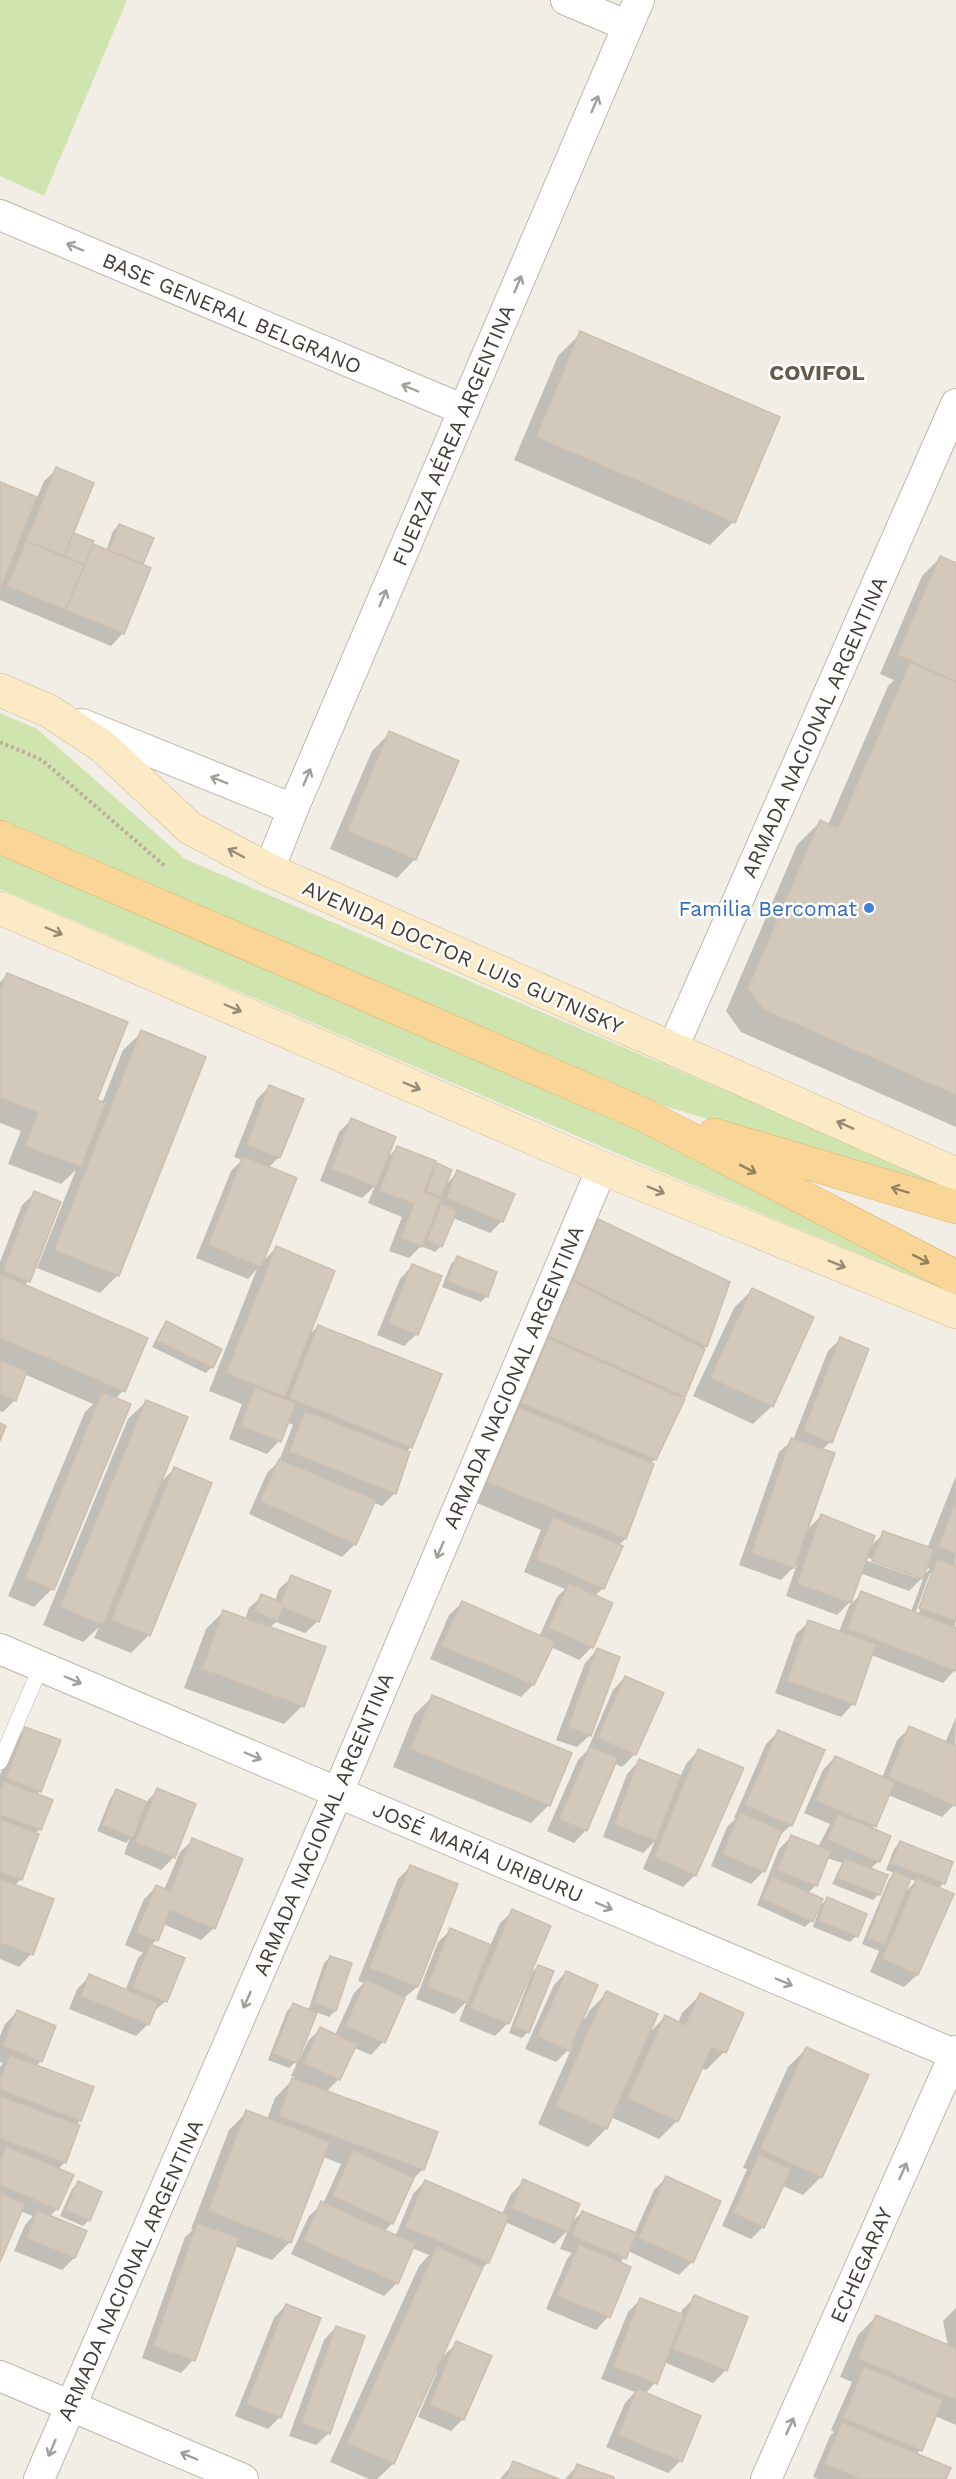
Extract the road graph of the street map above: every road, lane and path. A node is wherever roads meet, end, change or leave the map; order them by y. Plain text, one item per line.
1 (566, 0) edge
2 (634, 13) edge
3 (0, 215) edge
4 (956, 404) edge
5 (464, 410) junction
6 (950, 436) edge
7 (0, 690) edge
8 (48, 711) junction
9 (293, 809) junction
10 (0, 837) edge
11 (269, 870) junction
12 (0, 908) edge
13 (672, 1050) junction
14 (640, 1113) junction
15 (602, 1168) junction
16 (956, 1174) edge
17 (956, 1207) edge
18 (956, 1277) edge
19 (956, 1312) edge
20 (0, 1649) edge
21 (40, 1666) junction
22 (0, 1762) edge
23 (338, 1792) junction
24 (956, 2053) edge
25 (0, 2376) edge
26 (70, 2406) junction
27 (39, 2479) edge
28 (243, 2479) edge
29 (766, 2479) edge

1 - 2 street
5 -> 2 street, FUERZA AÉREA ARGENTINA
5 -> 3 street, BASE GENERAL BELGRANO
4 - 6 street, ARMADA NACIONAL ARGENTINA
9 -> 5 street, FUERZA AÉREA ARGENTINA
6 - 13 street, ARMADA NACIONAL ARGENTINA
7 - 8 main road, AVENIDA DOCTOR LUIS GUTNISKY
9 -> 8 street
11 -> 8 main road, AVENIDA DOCTOR LUIS GUTNISKY
9 - 11 street, FUERZA AÉREA ARGENTINA
10 - 14 main road
11 - 13 main road, AVENIDA DOCTOR LUIS GUTNISKY
12 -> 15 main road
16 -> 13 main road, AVENIDA DOCTOR LUIS GUTNISKY
17 -> 14 main road
14 -> 18 main road
15 -> 19 main road
15 -> 23 street, ARMADA NACIONAL ARGENTINA
20 - 21 street, JOSÉ MARÍA URIBURU
21 - 22 lane
21 -> 23 street, JOSÉ MARÍA URIBURU
23 -> 24 street, JOSÉ MARÍA URIBURU
23 -> 26 street, ARMADA NACIONAL ARGENTINA
29 -> 24 street, ECHEGARAY
25 - 26 street
26 -> 27 street, ARMADA NACIONAL ARGENTINA
28 -> 26 street

